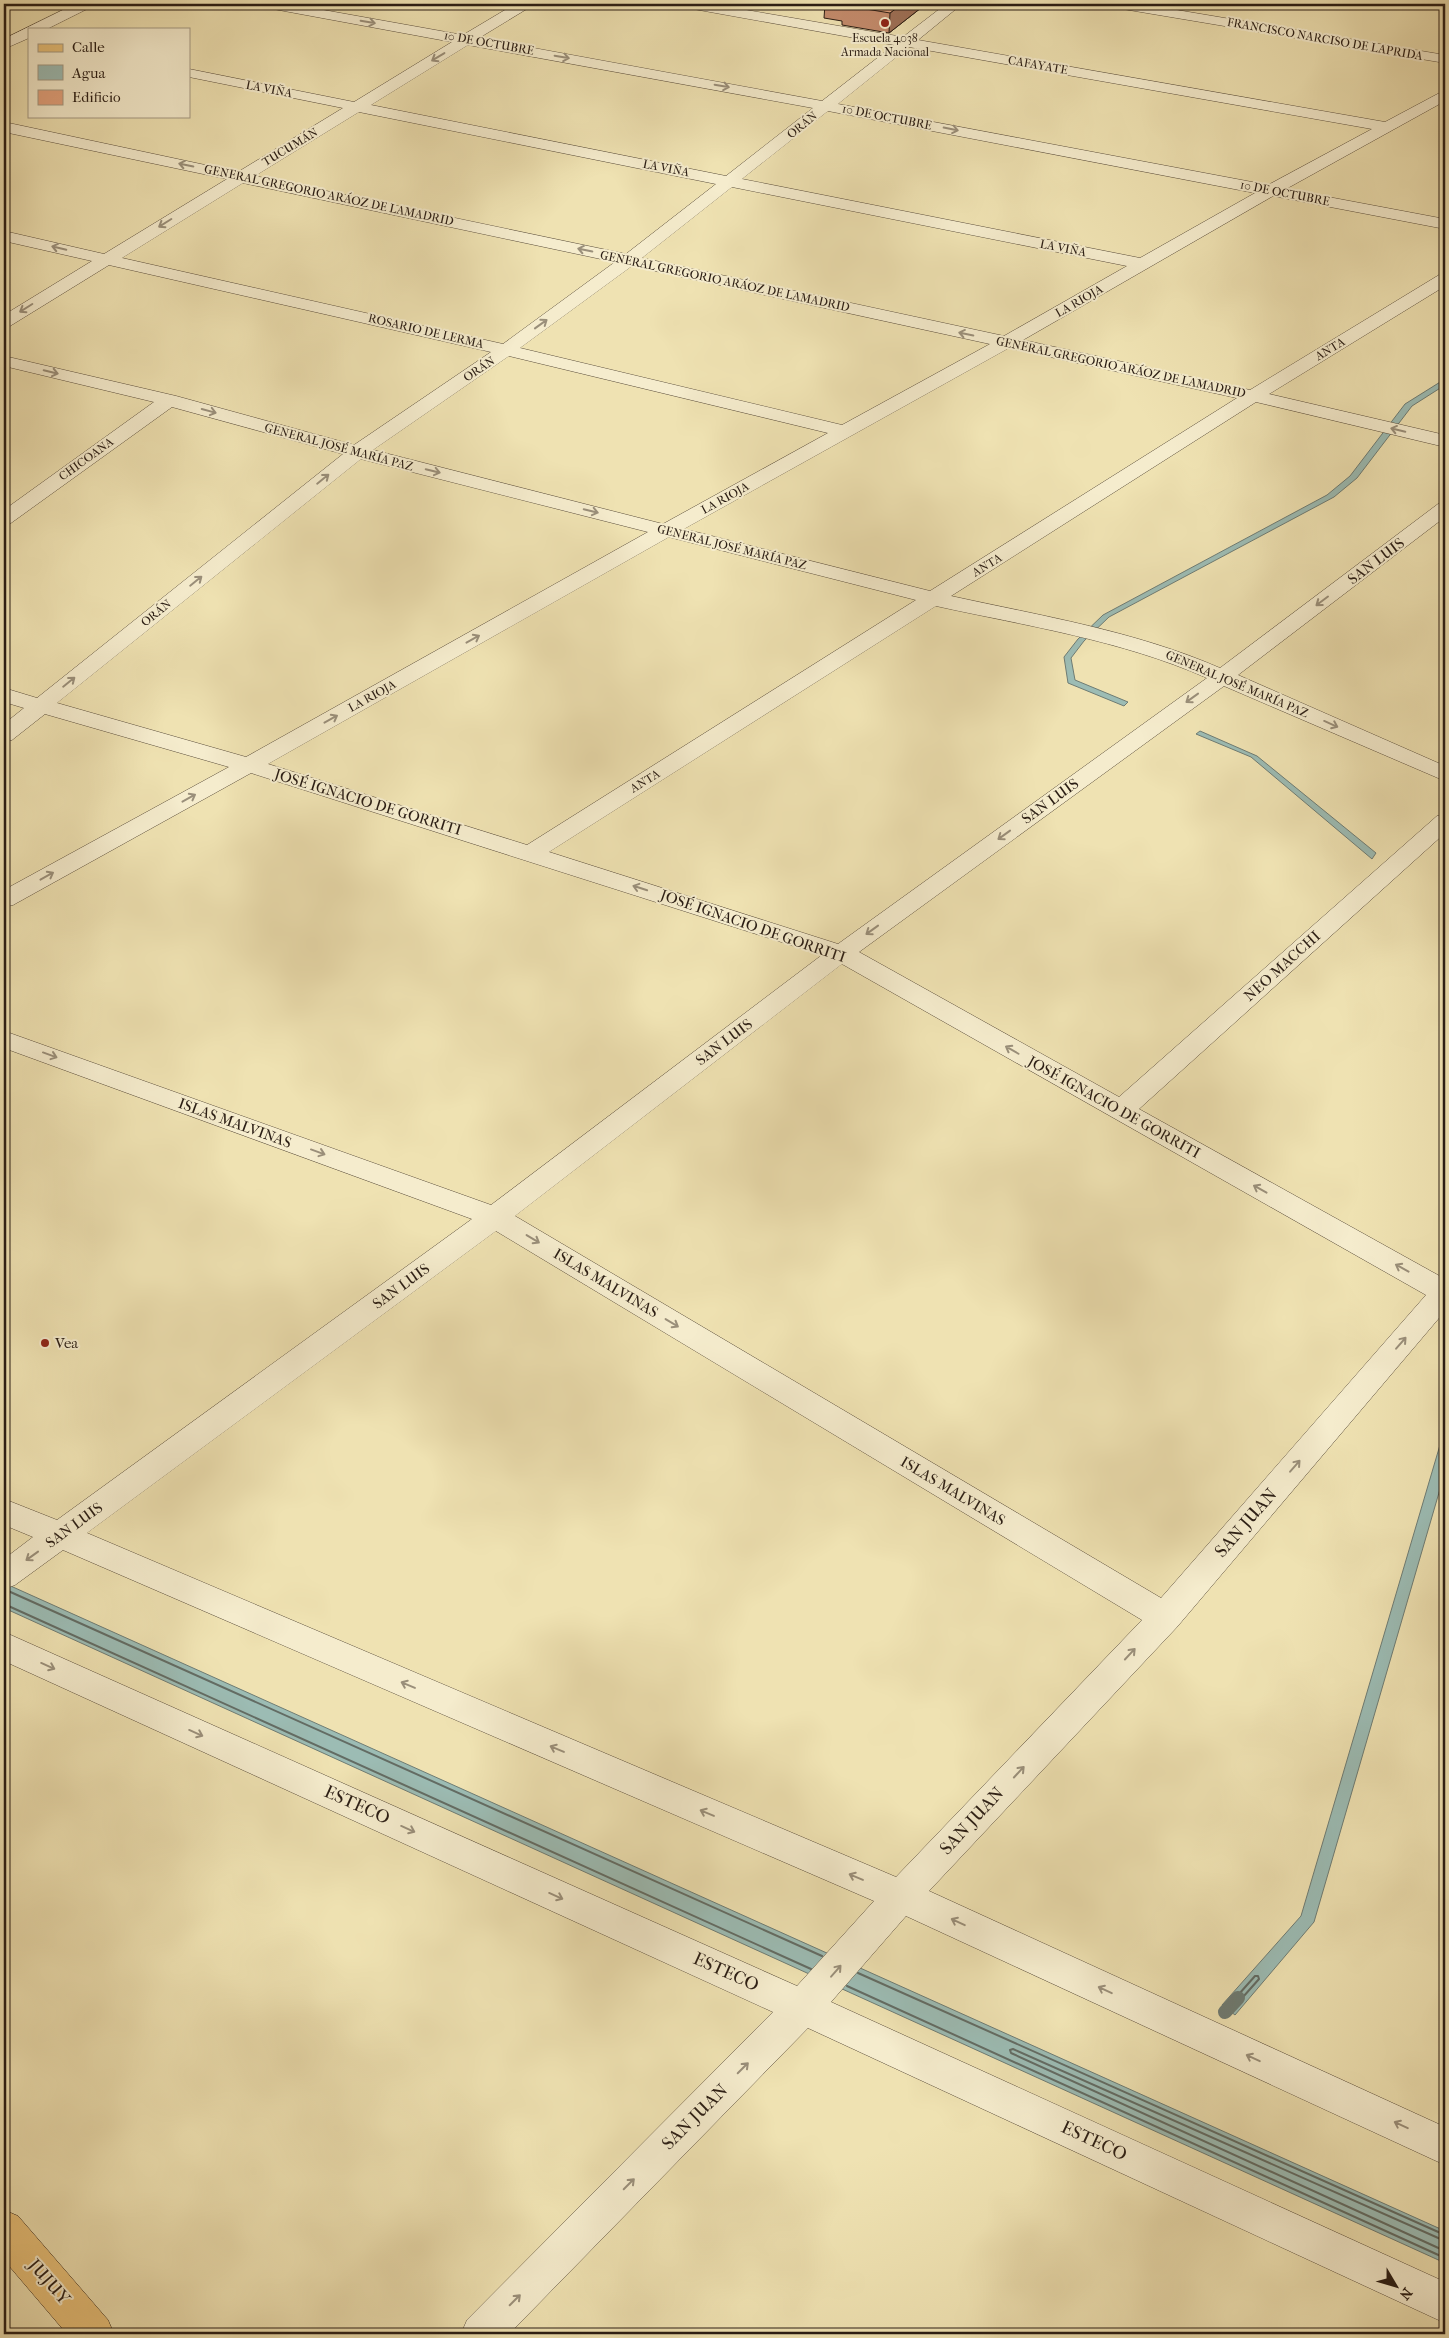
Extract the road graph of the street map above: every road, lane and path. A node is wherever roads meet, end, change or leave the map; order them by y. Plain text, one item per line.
1 (86, 4) edge
2 (268, 4) edge
3 (525, 4) edge
4 (688, 4) edge
5 (955, 4) edge
6 (1117, 4) edge
7 (299, 6) edge
8 (1241, 13) dead end
9 (1227, 22) junction
10 (37, 28) edge
11 (467, 39) junction
12 (906, 42) junction
13 (1445, 59) edge
14 (190, 73) edge
15 (1445, 95) edge
16 (826, 106) junction
17 (357, 107) junction
18 (4, 127) edge
19 (1388, 127) junction
20 (240, 176) junction
21 (732, 181) junction
22 (1272, 190) junction
23 (1445, 224) edge
24 (4, 236) edge
25 (106, 259) junction
26 (629, 260) junction
27 (1142, 264) junction
28 (1445, 279) edge
29 (4, 322) edge
30 (1006, 343) junction
31 (506, 350) junction
32 (4, 360) edge
33 (1253, 396) junction
34 (169, 400) junction
35 (847, 432) junction
36 (1445, 441) edge
37 (357, 452) junction
38 (1445, 508) edge
39 (4, 519) edge
40 (667, 530) junction
41 (935, 599) junction
42 (1222, 677) junction
43 (4, 694) edge
44 (40, 706) junction
45 (4, 735) edge
46 (249, 765) junction
47 (1445, 774) edge
48 (1445, 821) edge
49 (531, 853) junction
50 (4, 900) edge
51 (841, 953) junction
52 (4, 1039) edge
53 (1120, 1111) junction
54 (495, 1216) junction
55 (1445, 1292) edge
56 (4, 1511) edge
57 (60, 1536) junction
58 (4, 1576) edge
59 (1165, 1617) junction
60 (4, 1646) edge
61 (901, 1896) junction
62 (804, 2007) junction
63 (1445, 2146) edge
64 (4, 2230) edge
65 (1445, 2303) edge
66 (94, 2334) edge
67 (481, 2334) edge

1 - 10 street
2 - 7 street, 10 DE OCTUBRE
3 - 11 street, TUCUMÁN
4 - 12 street, CAFAYATE
5 - 12 street, ORÁN
6 - 9 street, FRANCISCO NARCISO DE LAPRIDA
7 -> 11 street, 10 DE OCTUBRE
8 - 9 street
9 - 13 street, FRANCISCO NARCISO DE LAPRIDA
11 -> 16 street, 10 DE OCTUBRE
11 -> 17 street, TUCUMÁN
12 - 16 street, ORÁN
12 - 19 street, CAFAYATE
14 - 17 street, LA VIÑA
15 - 19 street, LA RIOJA
16 - 21 street, ORÁN
16 -> 22 street, 10 DE OCTUBRE
17 - 20 street, TUCUMÁN
17 - 21 street, LA VIÑA
20 -> 18 street, GENERAL GREGORIO ARÁOZ DE LAMADRID
19 - 22 street, LA RIOJA
20 -> 25 street, TUCUMÁN
26 -> 20 street, GENERAL GREGORIO ARÁOZ DE LAMADRID
21 - 26 street, ORÁN
21 - 27 street, LA VIÑA
22 - 23 street, 10 DE OCTUBRE
22 - 27 street, LA RIOJA
25 -> 24 street, ROSARIO DE LERMA
25 -> 29 street, TUCUMÁN
25 - 31 street, ROSARIO DE LERMA
30 -> 26 street, GENERAL GREGORIO ARÁOZ DE LAMADRID
31 -> 26 street, ORÁN
27 - 30 street, LA RIOJA
28 - 33 street, ANTA
30 - 33 street, GENERAL GREGORIO ARÁOZ DE LAMADRID
30 - 35 street, LA RIOJA
31 - 35 street, ROSARIO DE LERMA
31 - 37 street, ORÁN
32 -> 34 street, GENERAL JOSÉ MARÍA PAZ
36 -> 33 street, GENERAL GREGORIO ARÁOZ DE LAMADRID
33 - 41 street, ANTA
34 -> 37 street, GENERAL JOSÉ MARÍA PAZ
34 - 39 street, CHICOANA
35 - 40 street, LA RIOJA
37 -> 40 street, GENERAL JOSÉ MARÍA PAZ
44 -> 37 street, ORÁN
38 -> 42 street, SAN LUIS
40 - 41 street, GENERAL JOSÉ MARÍA PAZ
46 -> 40 street, LA RIOJA
41 - 42 street, GENERAL JOSÉ MARÍA PAZ
41 - 49 street, ANTA
42 -> 47 street, GENERAL JOSÉ MARÍA PAZ
42 -> 51 street, SAN LUIS
43 - 44 street, JOSÉ IGNACIO DE GORRITI
44 - 45 street, ORÁN
44 - 46 street, JOSÉ IGNACIO DE GORRITI
46 - 49 street, JOSÉ IGNACIO DE GORRITI
50 -> 46 street, LA RIOJA
48 - 53 street, NEO MACCHI
51 -> 49 street, JOSÉ IGNACIO DE GORRITI
53 -> 51 street, JOSÉ IGNACIO DE GORRITI
51 - 54 street, SAN LUIS
52 -> 54 street, ISLAS MALVINAS
55 -> 53 street, JOSÉ IGNACIO DE GORRITI
54 - 57 street, SAN LUIS
54 -> 59 street, ISLAS MALVINAS
59 -> 55 street, SAN JUAN
56 - 57 street
57 -> 58 street, SAN LUIS
61 -> 57 street
61 -> 59 street, SAN JUAN
60 -> 62 street, ESTECO
62 -> 61 street, SAN JUAN
63 -> 61 street
62 - 65 street, ESTECO
67 -> 62 street, SAN JUAN
64 - 66 main road, JUJUY

